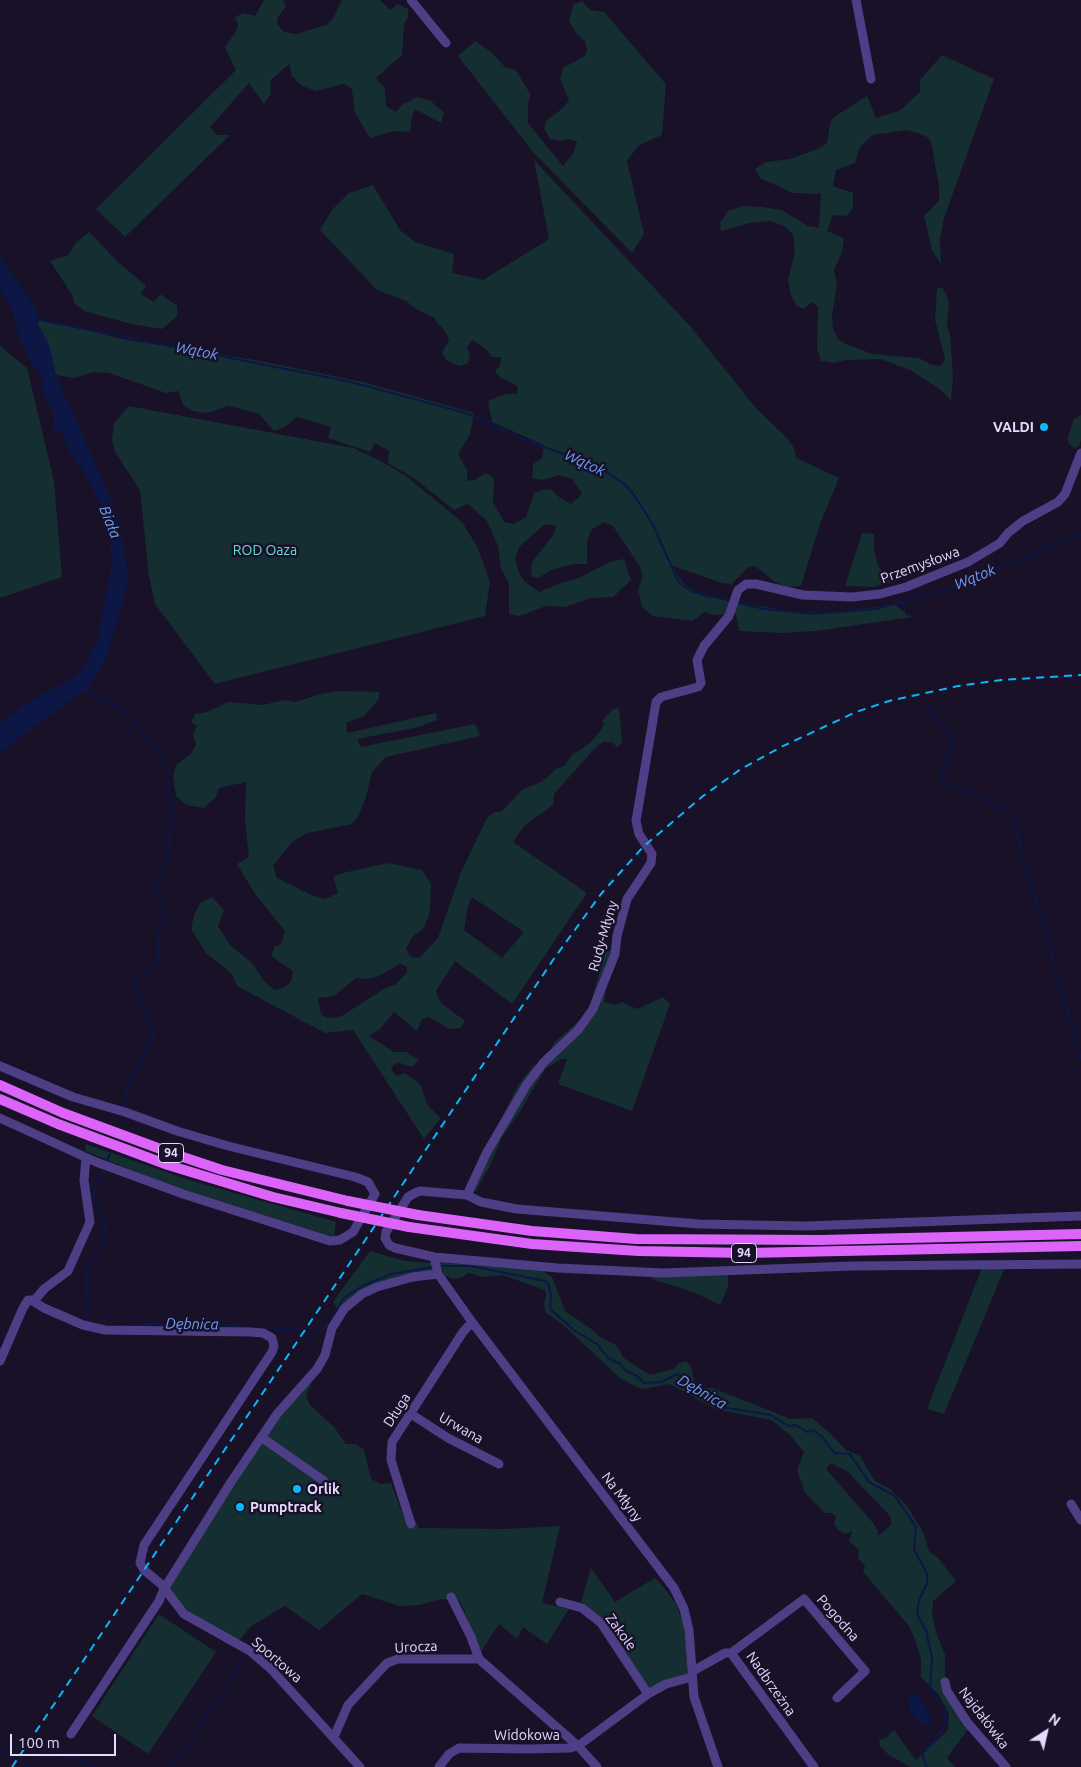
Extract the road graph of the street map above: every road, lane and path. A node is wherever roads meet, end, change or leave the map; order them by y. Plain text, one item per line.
1 (411, 0) edge
2 (856, 0) edge
3 (446, 43) dead end
4 (871, 79) dead end
5 (1081, 453) edge
6 (717, 632) joint
7 (0, 1066) edge
8 (0, 1085) edge
9 (0, 1099) edge
10 (0, 1118) edge
11 (86, 1158) junction
12 (467, 1195) junction
13 (1081, 1216) edge
14 (1081, 1234) edge
15 (1081, 1246) edge
16 (434, 1257) junction
17 (1081, 1264) edge
18 (438, 1274) junction
19 (34, 1301) junction
20 (472, 1322) junction
21 (0, 1361) edge
22 (411, 1414) junction
23 (262, 1437) junction
24 (499, 1464) dead end
25 (324, 1481) dead end
26 (1070, 1504) dead end
27 (1081, 1520) edge
28 (411, 1524) dead end
29 (164, 1589) junction
30 (451, 1597) dead end
31 (560, 1602) dead end
32 (731, 1653) junction
33 (479, 1659) junction
34 (692, 1674) junction
35 (945, 1682) dead end
36 (648, 1694) junction
37 (837, 1698) dead end
38 (71, 1734) dead end
39 (334, 1737) junction
40 (578, 1746) junction
41 (360, 1767) edge
42 (439, 1767) edge
43 (597, 1767) edge
44 (718, 1767) edge
45 (814, 1767) edge
46 (1006, 1767) edge

1 - 3 street
2 - 4 street
5 - 6 street, Przemysłowa
6 - 12 street, Rudy-Młyny
7 - 11 street
8 - 14 main road, 94, bridge
9 - 15 main road, 94, bridge
10 - 11 street
11 - 19 street
12 - 13 street
12 - 16 street
16 - 17 street
16 - 18 street
18 - 20 street, Na Młyny
18 - 23 street
19 - 21 street
19 - 29 street, Sportowa
20 - 22 street, Długa
20 - 34 street, Na Młyny
22 - 24 street, Urwana
22 - 28 street, Długa
23 - 25 street
23 - 29 street
26 - 27 street
29 - 38 street
29 - 39 street, Sportowa
30 - 33 street
31 - 36 street, Zakole
32 - 34 street, Nadbrzeżna
32 - 37 street, Pogodna
32 - 45 street, Nadbrzeżna
33 - 39 street, Urocza
33 - 40 street
34 - 36 street, Widokowa
34 - 44 street, Na Młyny
35 - 46 street, Najdałówka
36 - 40 street, Widokowa
39 - 41 street, Sportowa
40 - 42 street, Widokowa
40 - 43 street

